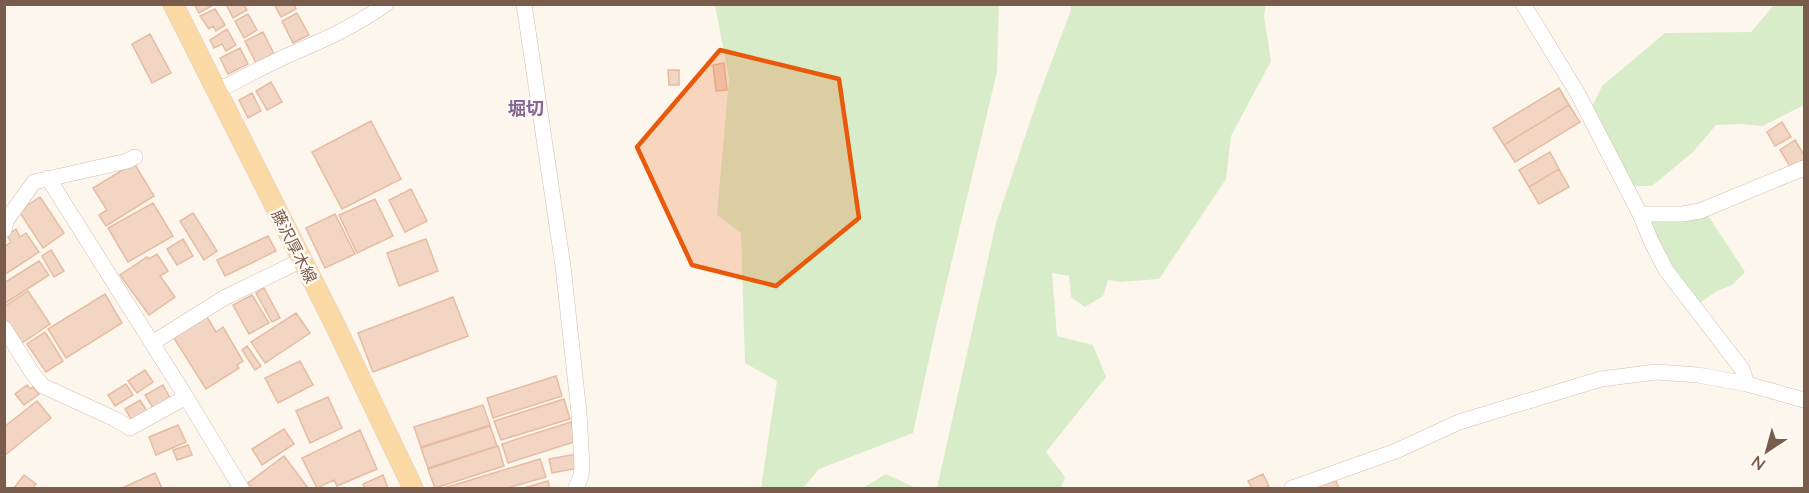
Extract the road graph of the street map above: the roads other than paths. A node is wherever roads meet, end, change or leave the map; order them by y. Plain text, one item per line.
1 (173, 4) edge
2 (386, 4) edge
3 (524, 4) edge
4 (1523, 4) edge
5 (216, 91) junction
6 (135, 157) dead end
7 (1804, 168) edge
8 (48, 178) junction
9 (1641, 214) junction
10 (4, 230) edge
11 (302, 260) junction
12 (4, 327) edge
13 (152, 343) junction
14 (1747, 384) junction
15 (186, 397) junction
16 (1804, 400) edge
17 (241, 489) edge
18 (413, 489) edge
19 (576, 489) edge
20 (1292, 489) edge

1 - 5 main road, 藤沢厚木線
2 - 5 street
3 - 19 street
4 - 9 street
5 - 11 main road, 藤沢厚木線
6 - 8 street
7 - 9 street
8 - 10 street
8 - 13 street
9 - 14 street
11 - 13 street
11 - 18 main road, 藤沢厚木線
12 - 15 street
13 - 15 street
14 - 16 street
14 - 20 street
15 - 17 street

